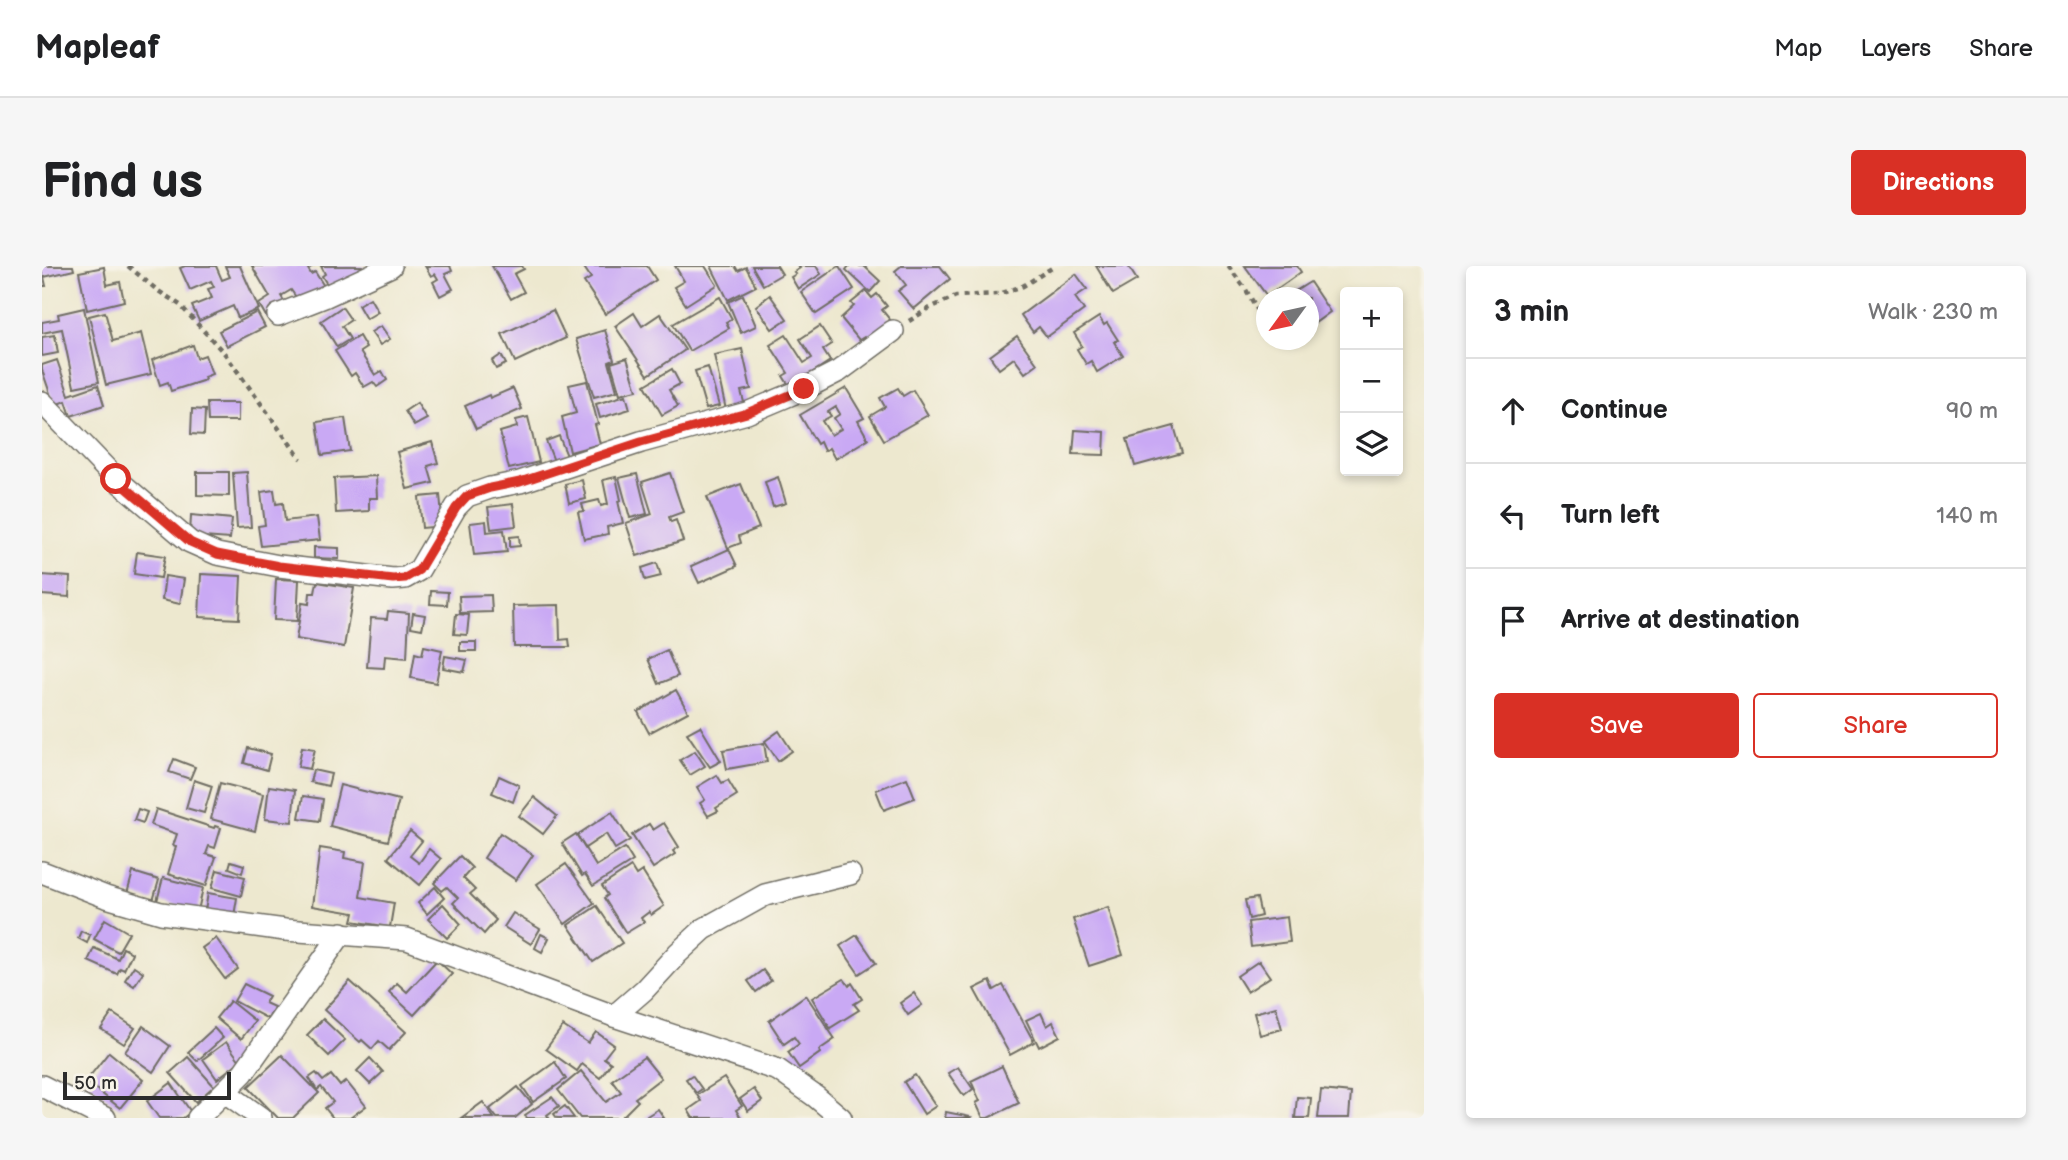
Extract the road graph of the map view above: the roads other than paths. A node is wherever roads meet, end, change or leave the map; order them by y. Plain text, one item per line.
1 (391, 266) edge
2 (278, 315) dead end
3 (893, 331) road end
4 (42, 402) edge
5 (42, 872) edge
6 (850, 874) dead end
7 (342, 933) junction
8 (614, 1016) junction
9 (42, 1086) edge
10 (225, 1092) junction
11 (105, 1118) edge
12 (198, 1118) edge
13 (261, 1118) edge
14 (841, 1118) edge

1 - 2 street
3 - 4 street
5 - 7 street
6 - 8 street
7 - 8 street
7 - 10 street
8 - 14 street
9 - 11 street
10 - 12 street
10 - 13 street

